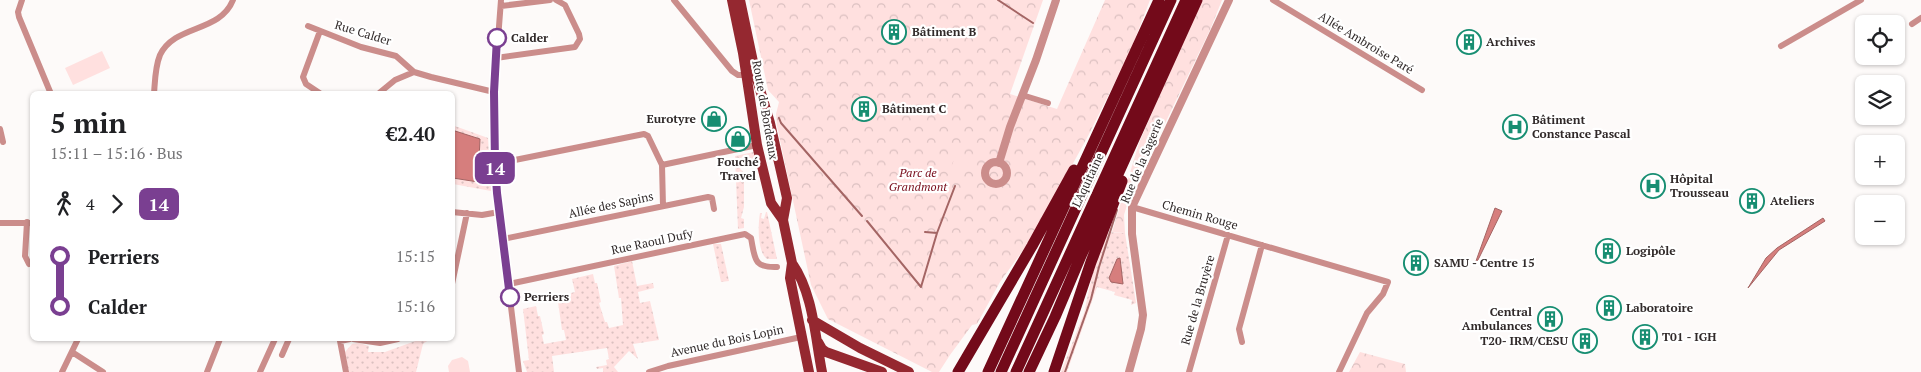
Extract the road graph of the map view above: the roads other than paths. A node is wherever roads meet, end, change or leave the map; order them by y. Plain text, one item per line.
1 (22, 0) edge
2 (233, 0) edge
3 (550, 0) edge
4 (556, 0) edge
5 (674, 0) edge
6 (732, 0) edge
7 (740, 0) edge
8 (1056, 0) edge
9 (1159, 0) edge
10 (1171, 0) edge
11 (1186, 0) edge
12 (1197, 0) edge
13 (1230, 0) edge
14 (1273, 0) edge
15 (1861, 0) edge
16 (501, 3) edge
17 (1921, 18) edge
18 (1912, 24) dead end
19 (308, 26) dead end
20 (320, 31) junction
21 (1781, 46) dead end
22 (496, 58) junction
23 (414, 72) junction
24 (746, 75) junction
25 (1422, 90) dead end
26 (50, 91) edge
27 (154, 91) edge
28 (316, 91) edge
29 (382, 91) edge
30 (494, 92) junction
31 (1022, 95) junction
32 (1048, 103) dead end
33 (1145, 113) junction
34 (1103, 123) junction
35 (0, 129) edge
36 (3, 142) dead end
37 (757, 145) junction
38 (999, 163) dead end
39 (495, 164) junction
40 (662, 165) junction
41 (663, 206) junction
42 (1132, 207) junction
43 (714, 209) dead end
44 (455, 212) edge
45 (499, 212) junction
46 (467, 214) junction
47 (783, 220) junction
48 (30, 222) edge
49 (0, 224) edge
50 (1228, 235) junction
51 (503, 239) junction
52 (1262, 245) junction
53 (792, 263) junction
54 (29, 264) dead end
55 (777, 267) dead end
56 (455, 270) edge
57 (509, 284) junction
58 (812, 320) junction
59 (832, 332) junction
60 (815, 336) junction
61 (802, 337) junction
62 (77, 341) edge
63 (219, 341) edge
64 (274, 341) edge
65 (288, 341) edge
66 (340, 341) edge
67 (366, 341) edge
68 (389, 341) edge
69 (1242, 342) dead end
70 (72, 352) junction
71 (282, 356) dead end
72 (838, 356) junction
73 (659, 370) edge
74 (62, 372) edge
75 (103, 372) edge
76 (208, 372) edge
77 (260, 372) edge
78 (346, 372) edge
79 (519, 372) edge
80 (649, 372) edge
81 (808, 372) edge
82 (822, 372) edge
83 (882, 372) edge
84 (909, 372) edge
85 (958, 372) edge
86 (988, 372) edge
87 (1001, 372) edge
88 (1016, 372) edge
89 (1029, 372) edge
90 (1054, 372) edge
91 (1129, 372) edge
92 (1189, 372) edge
93 (1339, 372) edge

1 - 26 street
2 - 27 street
3 - 16 street
4 - 22 street
5 - 24 street
6 - 24 main road, Route de Bordeaux
7 - 47 main road, Route de Bordeaux
8 - 31 street
9 - 34 highway
10 - 87 highway, L'Aquitaine
11 - 88 highway, L'Aquitaine
12 - 33 highway
13 - 42 street, Rue de la Sagerie
14 - 25 street, Allée Ambroise Paré
15 - 21 street
16 - 22 street
17 - 18 street
19 - 20 street, Rue Calder
20 - 23 street, Rue Calder
20 - 28 street
22 - 30 street
23 - 29 street
23 - 30 street, Rue Calder
24 - 37 main road, Route de Bordeaux
30 - 39 street
31 - 32 street
31 - 38 street
33 - 89 highway
33 - 90 highway
34 - 85 highway
34 - 86 highway
35 - 36 street
37 - 40 street
37 - 47 main road, Route de Bordeaux
39 - 40 street
39 - 45 street
40 - 41 street
41 - 43 street, Allée des Sapins
41 - 51 street, Allée des Sapins
42 - 50 street, Chemin Rouge
42 - 91 street, Rue de la Sagerie
44 - 46 street
45 - 46 street
45 - 51 street
46 - 56 street
47 - 53 main road, Route de Bordeaux
48 - 49 street
48 - 54 street
50 - 52 street, Chemin Rouge
50 - 92 street, Rue de la Bruyère
51 - 57 street
52 - 69 street
52 - 93 street, Chemin Rouge
53 - 58 main road
53 - 61 main road
55 - 57 street, Rue Raoul Dufy
57 - 79 street
58 - 59 main road
58 - 60 main road
59 - 60 main road
59 - 84 main road
60 - 61 main road
60 - 72 main road
60 - 82 main road
61 - 73 street, Avenue du Bois Lopin
61 - 81 main road
62 - 70 street
63 - 76 street
64 - 77 street
65 - 71 street
66 - 78 street
67 - 68 street
70 - 74 street
70 - 75 street
72 - 82 main road
72 - 83 main road
73 - 80 street, Avenue du Bois Lopin

